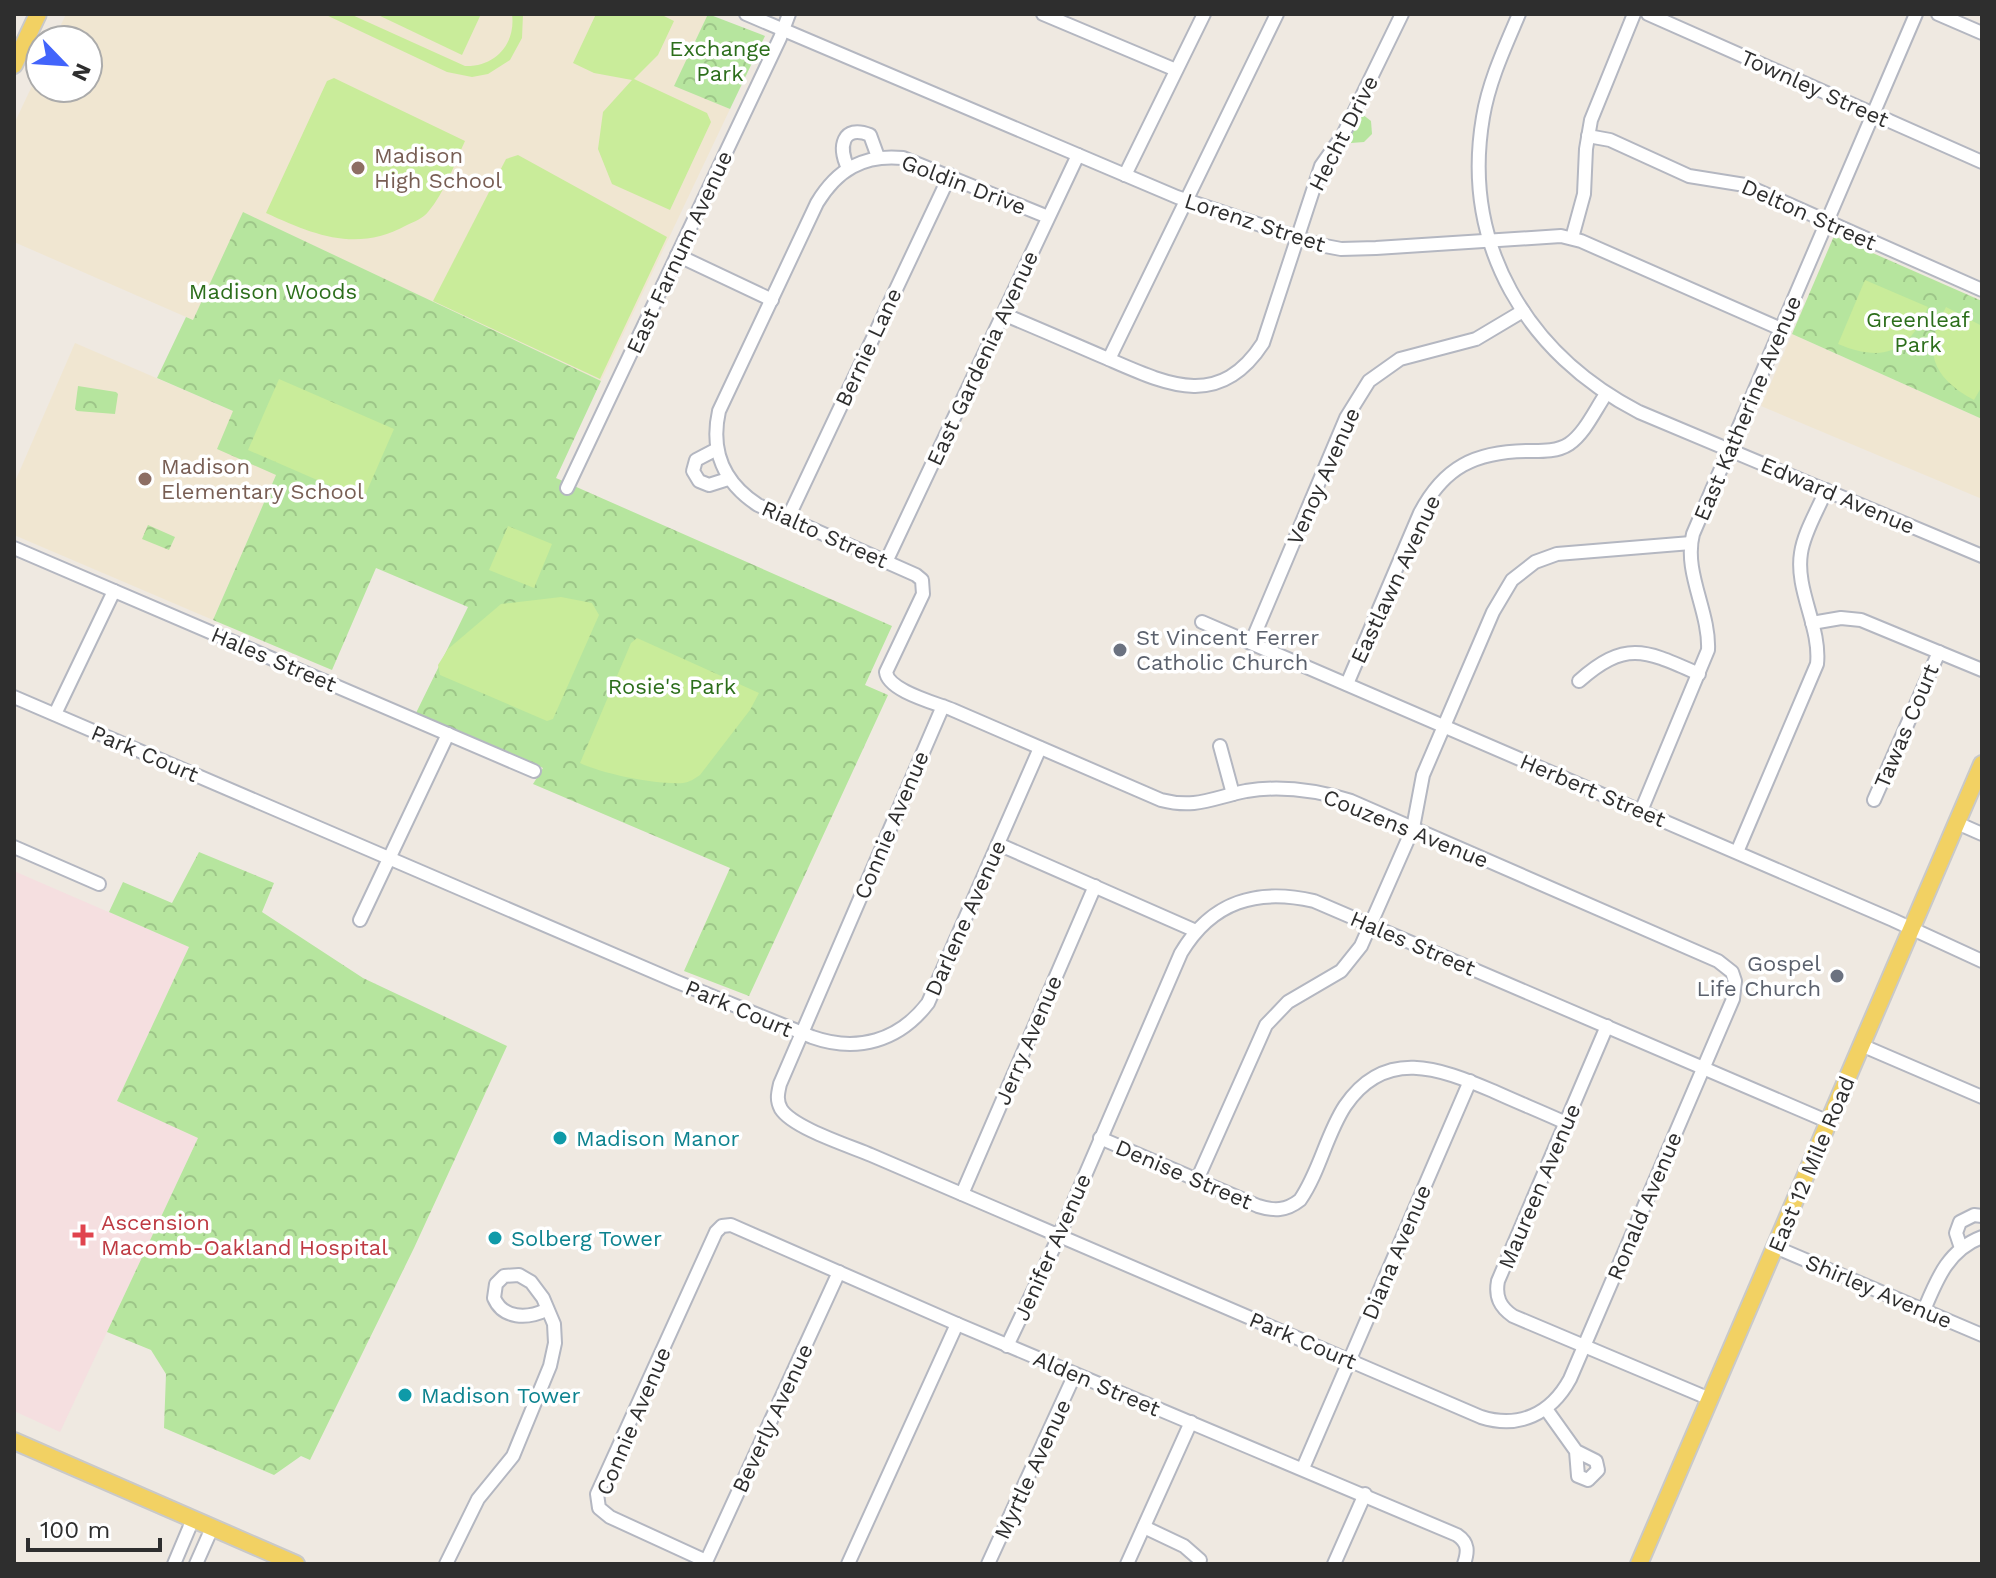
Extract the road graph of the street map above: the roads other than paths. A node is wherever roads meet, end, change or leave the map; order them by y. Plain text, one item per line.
1 (38, 14) edge
2 (746, 14) edge
3 (789, 14) edge
4 (1043, 14) edge
5 (1204, 14) edge
6 (1277, 14) edge
7 (1402, 14) edge
8 (1519, 14) edge
9 (1634, 14) edge
10 (1648, 14) edge
11 (1916, 14) edge
12 (1938, 14) edge
13 (783, 30) junction
14 (1982, 33) edge
15 (14, 65) edge
16 (1176, 70) junction
17 (1873, 114) junction
18 (1588, 136) junction
19 (1078, 155) junction
20 (878, 157) junction
21 (1982, 162) edge
22 (848, 168) junction
23 (950, 175) junction
24 (1125, 175) junction
25 (1186, 200) junction
26 (1048, 217) junction
27 (1827, 222) junction
28 (1298, 237) junction
29 (1572, 238) junction
30 (1490, 240) junction
31 (677, 255) junction
32 (1982, 290) edge
33 (772, 300) junction
34 (1523, 311) junction
35 (1003, 314) junction
36 (1781, 329) junction
37 (1109, 359) junction
38 (1606, 394) junction
39 (717, 449) junction
40 (1729, 449) junction
41 (728, 479) junction
42 (567, 488) dead end
43 (1826, 490) junction
44 (788, 518) junction
45 (1691, 543) junction
46 (14, 548) edge
47 (1982, 556) edge
48 (886, 562) junction
49 (114, 591) junction
50 (1202, 622) dead end
51 (1812, 623) junction
52 (1251, 643) junction
53 (1939, 652) junction
54 (1982, 670) edge
55 (1699, 674) junction
56 (887, 679) joint
57 (1579, 681) dead end
58 (1347, 684) junction
59 (14, 697) edge
60 (943, 706) junction
61 (55, 714) junction
62 (1444, 726) junction
63 (448, 734) junction
64 (1220, 746) dead end
65 (1040, 748) junction
66 (1982, 764) edge
67 (534, 771) dead end
68 (1233, 794) junction
69 (1874, 800) dead end
70 (1641, 811) junction
71 (1957, 823) junction
72 (1413, 828) junction
73 (1982, 834) edge
74 (998, 844) junction
75 (14, 847) edge
76 (1737, 852) junction
77 (390, 858) junction
78 (99, 884) dead end
79 (1095, 886) junction
80 (360, 920) dead end
81 (1371, 924) junction
82 (1911, 930) junction
83 (1196, 931) junction
84 (1982, 961) edge
85 (1607, 1026) junction
86 (802, 1033) junction
87 (1861, 1045) junction
88 (1704, 1068) junction
89 (1470, 1081) junction
90 (1982, 1097) edge
91 (1829, 1122) junction
92 (1566, 1123) junction
93 (1100, 1138) junction
94 (1197, 1180) junction
95 (962, 1194) junction
96 (1982, 1216) edge
97 (722, 1226) joint
98 (1059, 1235) junction
99 (1982, 1237) edge
100 (1775, 1247) junction
101 (1961, 1248) junction
102 (839, 1272) junction
103 (546, 1310) dead end
104 (1924, 1310) junction
105 (957, 1324) junction
106 (1982, 1335) edge
107 (1585, 1345) junction
108 (1007, 1346) junction
109 (1349, 1360) junction
110 (1075, 1374) junction
111 (1710, 1399) junction
112 (1546, 1409) junction
113 (1191, 1422) junction
114 (14, 1441) edge
115 (1576, 1451) dead end
116 (1303, 1468) junction
117 (1365, 1494) junction
118 (193, 1519) junction
119 (1144, 1527) junction
120 (212, 1528) junction
121 (1200, 1560) dead end
122 (447, 1563) edge
123 (706, 1563) edge
124 (174, 1564) edge
125 (196, 1564) edge
126 (296, 1564) edge
127 (848, 1564) edge
128 (988, 1564) edge
129 (1127, 1564) edge
130 (1334, 1564) edge
131 (1464, 1564) edge
132 (1639, 1564) edge

1 - 15 main road
2 - 13 street, Lorenz Street
3 - 13 street, East Farnum Avenue
4 - 16 street
5 - 16 street
6 - 25 street
7 - 28 street, Hecht Drive
8 - 30 street, Edward Avenue
9 - 18 street
10 - 17 street, Townley Street
11 - 17 street, East Katherine Avenue
12 - 14 street
13 - 19 street, Lorenz Street
13 - 31 street, East Farnum Avenue
16 - 24 street
17 - 21 street, Townley Street
17 - 27 street, East Katherine Avenue
18 - 27 street, Delton Street
18 - 29 street
19 - 24 street, Lorenz Street
19 - 26 street, East Gardenia Avenue
20 - 22 street, Goldin Drive
20 - 22 street, Goldin Drive
20 - 23 street, Goldin Drive
22 - 33 street, Goldin Drive
23 - 26 street, Goldin Drive
23 - 44 street, Bernie Lane
24 - 25 street, Lorenz Street
25 - 28 street, Lorenz Street
25 - 37 street
26 - 35 street, East Gardenia Avenue
27 - 32 street, Delton Street
27 - 36 street, East Katherine Avenue
28 - 30 street, Lorenz Street
28 - 37 street, Hecht Drive
29 - 30 street, Lorenz Street
29 - 36 street, Lorenz Street
30 - 34 street, Edward Avenue
31 - 33 street
31 - 42 street, East Farnum Avenue
33 - 39 street
34 - 38 street, Edward Avenue
34 - 52 street, Venoy Avenue
35 - 37 street, Hecht Drive
35 - 48 street, East Gardenia Avenue
36 - 40 street, East Katherine Avenue
38 - 40 street, Edward Avenue
38 - 58 street, Eastlawn Avenue
39 - 41 street
39 - 41 street, Rialto Street
40 - 43 street, Edward Avenue
40 - 45 street, East Katherine Avenue
41 - 44 street, Rialto Street
43 - 47 street, Edward Avenue
43 - 51 street
44 - 48 street, Rialto Street
45 - 55 street, East Katherine Avenue
45 - 62 street
46 - 49 street, Hales Street
48 - 56 street, Rialto Street
49 - 61 street
49 - 63 street, Hales Street
50 - 52 street, Herbert Street
51 - 53 street
51 - 76 street
52 - 58 street, Herbert Street
53 - 54 street
53 - 69 street, Tawas Court
55 - 57 street
55 - 70 street, East Katherine Avenue
56 - 60 street, Couzens Avenue
58 - 62 street, Herbert Street
59 - 61 street, Park Court
60 - 65 street, Couzens Avenue
60 - 86 street, Connie Avenue
61 - 77 street, Park Court
62 - 70 street, Herbert Street
62 - 72 street
63 - 67 street, Hales Street
63 - 77 street
64 - 68 street
65 - 68 street, Couzens Avenue
65 - 74 street, Darlene Avenue
66 - 71 main road, East 12 Mile Road
68 - 72 street, Couzens Avenue
70 - 76 street, Herbert Street
71 - 73 street
71 - 82 main road, East 12 Mile Road
72 - 81 street
72 - 88 street, Couzens Avenue
74 - 79 street
74 - 86 street, Darlene Avenue
75 - 78 street
76 - 82 street, Herbert Street
77 - 80 street
77 - 86 street, Park Court
79 - 83 street
79 - 95 street, Jerry Avenue
81 - 83 street, Hales Street
81 - 85 street, Hales Street
81 - 94 street
82 - 84 street, Herbert Street
82 - 87 main road, East 12 Mile Road
83 - 93 street, Jenifer Avenue
85 - 88 street, Hales Street
85 - 92 street, Maureen Avenue
86 - 95 street, Park Court
87 - 90 street
87 - 91 main road, East 12 Mile Road
88 - 91 street, Hales Street
88 - 107 street, Ronald Avenue
89 - 92 street, Denise Street
89 - 94 street, Denise Street
89 - 109 street, Diana Avenue
91 - 100 main road, East 12 Mile Road
92 - 107 street, Maureen Avenue
93 - 94 street, Denise Street
93 - 98 street, Jenifer Avenue
95 - 98 street, Park Court
96 - 101 street
97 - 102 street, Alden Street
97 - 123 street, Connie Avenue
98 - 108 street, Jenifer Avenue
98 - 109 street, Park Court
99 - 101 street
100 - 104 street, Shirley Avenue
100 - 111 main road, East 12 Mile Road
101 - 104 street
102 - 105 street, Alden Street
102 - 123 street, Beverly Avenue
103 - 122 street
104 - 106 street, Shirley Avenue
105 - 108 street, Alden Street
105 - 127 street
107 - 111 street
107 - 112 street
108 - 110 street, Alden Street
109 - 112 street, Park Court
109 - 116 street, Diana Avenue
110 - 113 street, Alden Street
110 - 128 street, Myrtle Avenue
111 - 132 main road, East 12 Mile Road
112 - 115 street
113 - 116 street, Alden Street
113 - 119 street
114 - 118 main road
116 - 117 street, Alden Street
117 - 130 street
117 - 131 street, Alden Street
118 - 120 main road
118 - 124 street
119 - 121 street
119 - 129 street
120 - 125 street
120 - 126 main road

